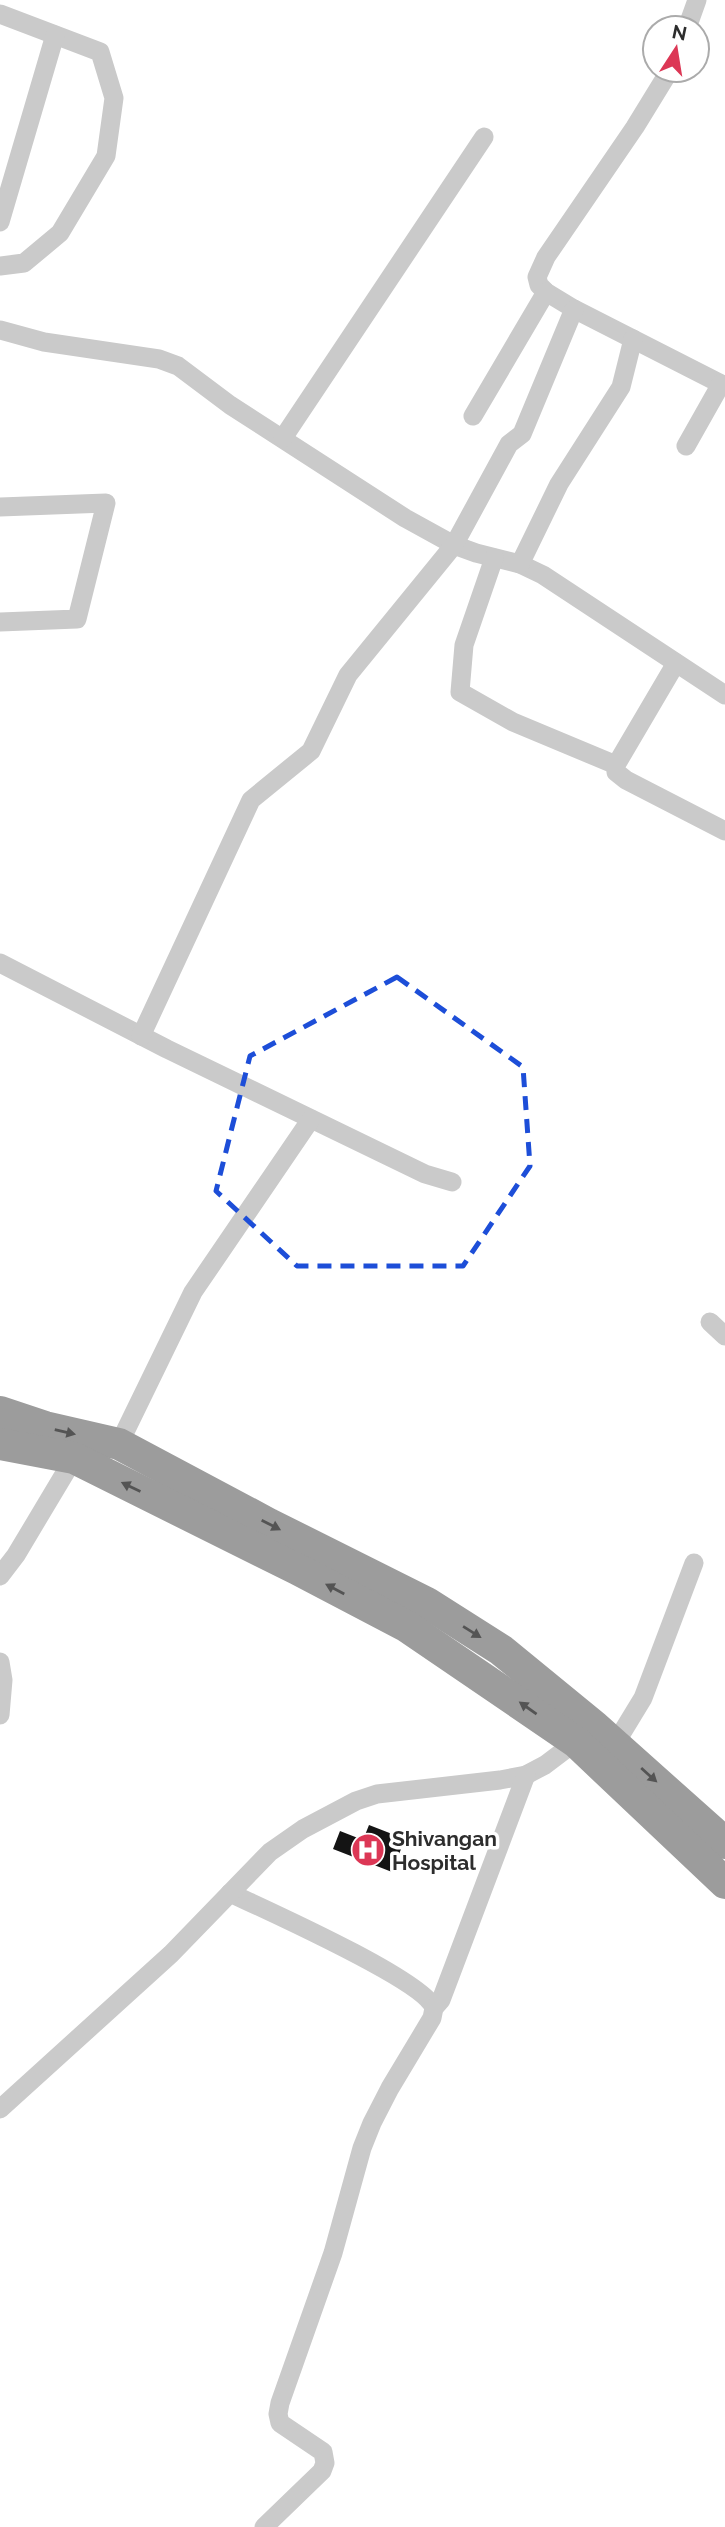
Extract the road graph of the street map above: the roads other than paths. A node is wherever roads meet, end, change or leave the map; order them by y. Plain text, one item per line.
1 (0, 14) edge
2 (55, 35) junction
3 (661, 84) edge
4 (484, 136) dead end
5 (0, 222) edge
6 (0, 267) edge
7 (546, 292) junction
8 (574, 309) junction
9 (0, 330) edge
10 (632, 339) junction
11 (723, 385) edge
12 (473, 416) dead end
13 (282, 439) junction
14 (686, 446) dead end
15 (0, 507) edge
16 (454, 545) junction
17 (494, 558) junction
18 (520, 564) junction
19 (0, 622) edge
20 (676, 663) junction
21 (725, 695) edge
22 (616, 765) junction
23 (725, 831) edge
24 (0, 963) edge
25 (141, 1036) junction
26 (311, 1119) junction
27 (452, 1182) dead end
28 (710, 1322) dead end
29 (725, 1336) edge
30 (0, 1412) edge
31 (0, 1444) edge
32 (119, 1444) junction
33 (74, 1458) junction
34 (694, 1563) dead end
35 (0, 1576) edge
36 (0, 1662) edge
37 (0, 1715) edge
38 (595, 1738) junction
39 (526, 1775) junction
40 (725, 1843) edge
41 (725, 1883) edge
42 (230, 1893) junction
43 (434, 2008) junction
44 (0, 2109) edge
45 (264, 2527) edge

1 - 2 street
2 - 5 street
2 - 6 street
3 - 7 street
4 - 13 street
7 - 8 street
7 - 12 street
8 - 10 street
8 - 16 street
9 - 13 street
10 - 11 street
10 - 18 street
11 - 14 street
13 - 16 street
15 - 19 street
16 - 17 street
16 - 25 street
17 - 18 street
17 - 22 street
18 - 20 street
20 - 21 street
20 - 22 street
22 - 23 street
24 - 25 street
25 - 26 street
26 - 27 street
26 - 32 street
28 - 29 street
30 -> 32 highway
31 - 33 highway
32 -> 38 highway
33 - 35 street
38 -> 33 highway
34 - 38 street
36 - 37 street
38 - 39 street
38 -> 40 highway
38 - 41 highway
39 - 42 street
39 - 43 street
42 - 43 street
42 - 44 street
43 - 45 street

